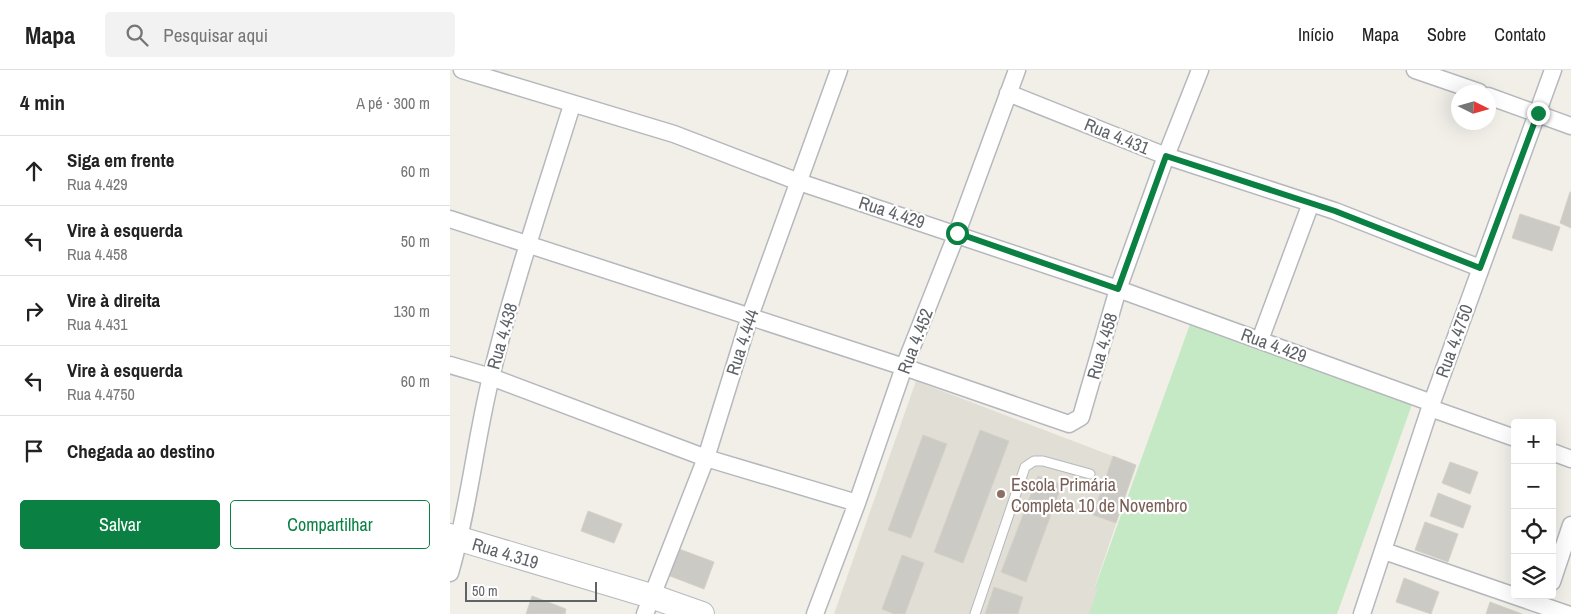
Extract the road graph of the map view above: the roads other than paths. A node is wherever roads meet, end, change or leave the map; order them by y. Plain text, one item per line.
1 (462, 70) edge
2 (839, 70) edge
3 (1017, 70) edge
4 (1200, 70) edge
5 (1415, 70) edge
6 (1553, 70) edge
7 (1459, 85) edge
8 (1008, 93) junction
9 (1496, 99) edge
10 (572, 105) junction
11 (1538, 113) junction
12 (1571, 126) edge
13 (1166, 156) junction
14 (799, 182) junction
15 (1312, 203) junction
16 (450, 219) edge
17 (957, 233) junction
18 (528, 242) junction
19 (1480, 268) junction
20 (1118, 289) junction
21 (750, 316) junction
22 (1260, 340) junction
23 (450, 365) edge
24 (904, 366) junction
25 (491, 377) junction
26 (1431, 405) junction
27 (1511, 436) edge
28 (1556, 453) edge
29 (706, 458) junction
30 (1571, 459) edge
31 (1090, 474) dead end
32 (857, 503) junction
33 (1571, 525) edge
34 (455, 538) edge
35 (1384, 551) junction
36 (1556, 570) edge
37 (450, 573) edge
38 (648, 605) edge
39 (1544, 605) edge
40 (702, 614) edge
41 (816, 614) edge
42 (975, 614) edge
43 (1362, 614) edge
44 (1567, 614) edge

1 - 10 street, Rua 4.429
2 - 14 street, Rua 4.444
3 - 8 street, Rua 4.452
4 - 13 street, Rua 4.458
5 - 7 street
6 - 11 street, Rua 4.4750
8 - 13 street, Rua 4.431
8 - 17 street, Rua 4.452
9 - 11 street
10 - 14 street, Rua 4.429
10 - 18 street, Rua 4.438
11 - 12 street
11 - 19 street, Rua 4.4750
13 - 15 street, Rua 4.431
13 - 20 street, Rua 4.458
14 - 17 street, Rua 4.429
14 - 21 street, Rua 4.444
15 - 19 street, Rua 4.431
15 - 22 street
16 - 18 street, Rua 4.458
17 - 20 street, Rua 4.429
17 - 24 street, Rua 4.452
18 - 21 street, Rua 4.458
18 - 25 street, Rua 4.438
19 - 26 street, Rua 4.4750
20 - 22 street, Rua 4.429
20 - 24 street, Rua 4.458
21 - 24 street, Rua 4.458
21 - 29 street, Rua 4.444
22 - 26 street, Rua 4.429
23 - 25 street
24 - 32 street, Rua 4.452
25 - 29 street
25 - 34 street, Rua 4.438
26 - 27 street, Rua 4.429
26 - 35 street, Rua 4.4750
28 - 30 street
29 - 32 street
29 - 38 street, Rua 4.444
31 - 42 lane
32 - 41 street, Rua 4.452
33 - 36 street
34 - 37 street, Rua 4.438
34 - 38 street, Rua 4.319
35 - 39 street
35 - 43 street, Rua 4.4750
38 - 40 street, Rua 4.319
39 - 44 street

